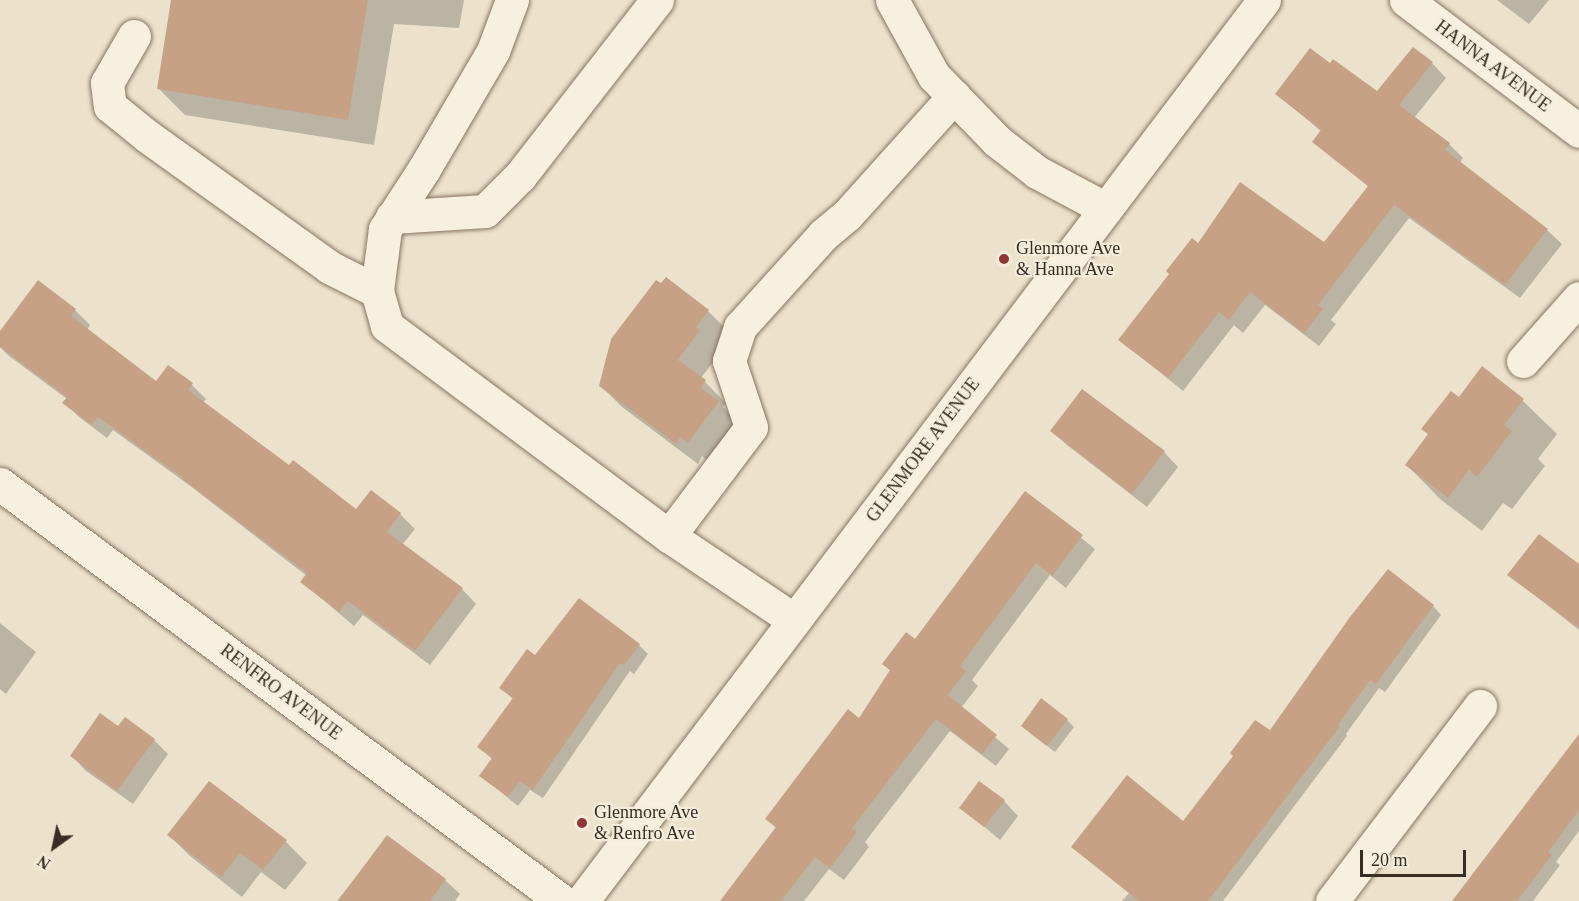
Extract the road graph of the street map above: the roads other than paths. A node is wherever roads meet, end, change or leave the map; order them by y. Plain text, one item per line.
1 (512, 0) edge
2 (657, 0) edge
3 (892, 0) edge
4 (1264, 0) edge
5 (1407, 0) edge
6 (134, 36) dead end
7 (954, 96) junction
8 (1574, 116) edge
9 (1106, 209) junction
10 (392, 217) junction
11 (376, 291) junction
12 (1579, 298) edge
13 (1523, 361) dead end
14 (0, 484) edge
15 (669, 536) junction
16 (794, 621) junction
17 (1480, 706) dead end
18 (562, 901) edge
19 (582, 901) edge
20 (1332, 901) edge

1 - 10 street
2 - 10 street
3 - 7 street
4 - 9 street, GLENMORE AVENUE
5 - 8 street, HANNA AVENUE
6 - 11 street
7 - 9 street
7 - 15 street
9 - 16 street, GLENMORE AVENUE
10 - 11 street
11 - 15 street
12 - 13 street
14 - 18 street, RENFRO AVENUE
15 - 16 street
16 - 19 street, GLENMORE AVENUE
17 - 20 street

